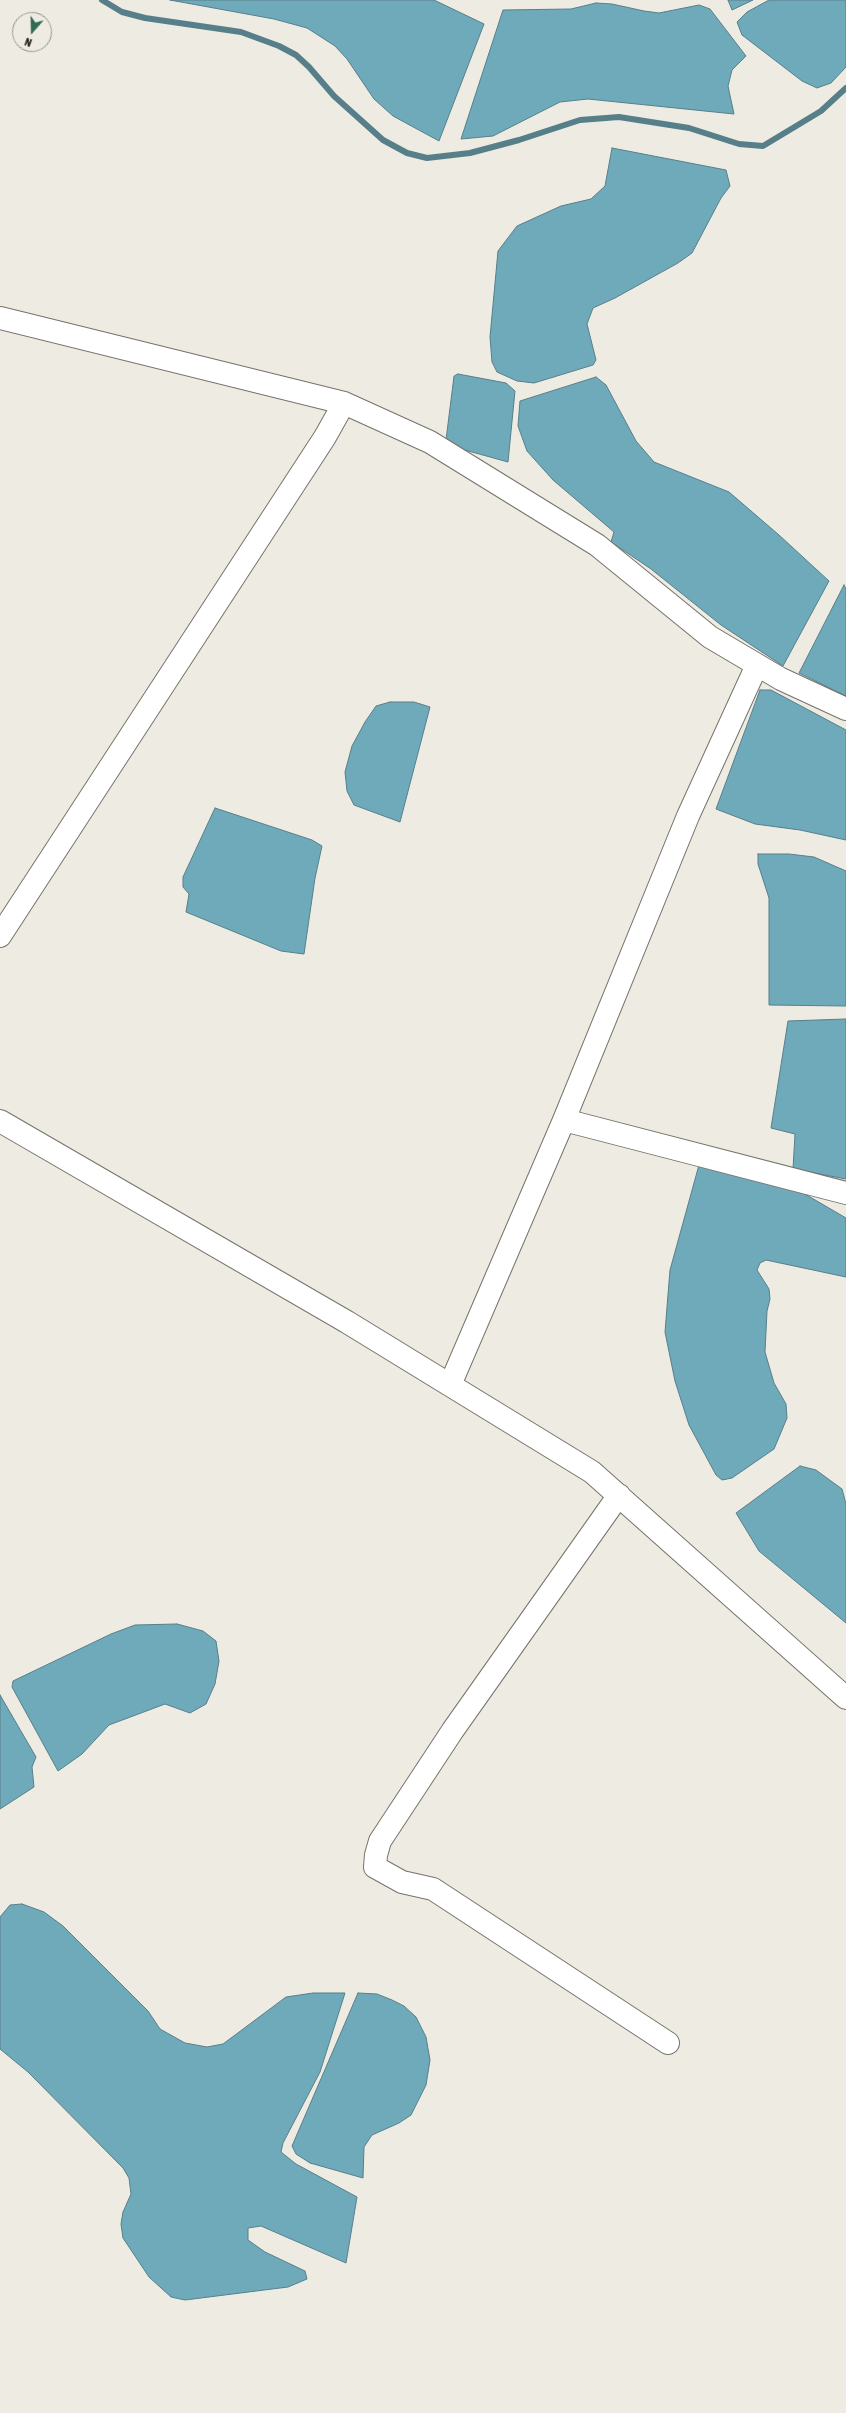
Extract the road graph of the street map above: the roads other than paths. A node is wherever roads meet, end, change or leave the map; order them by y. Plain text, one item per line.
1 (0, 318) edge
2 (344, 403) junction
3 (757, 665) junction
4 (846, 709) edge
5 (0, 936) edge
6 (564, 1120) junction
7 (0, 1122) edge
8 (846, 1193) edge
9 (450, 1385) junction
10 (619, 1495) junction
11 (846, 1698) edge
12 (668, 2043) dead end

1 - 2 street
2 - 3 street
2 - 5 street
3 - 4 street
3 - 6 street
6 - 8 street
6 - 9 street
7 - 9 street
9 - 10 street
10 - 11 street
10 - 12 street

